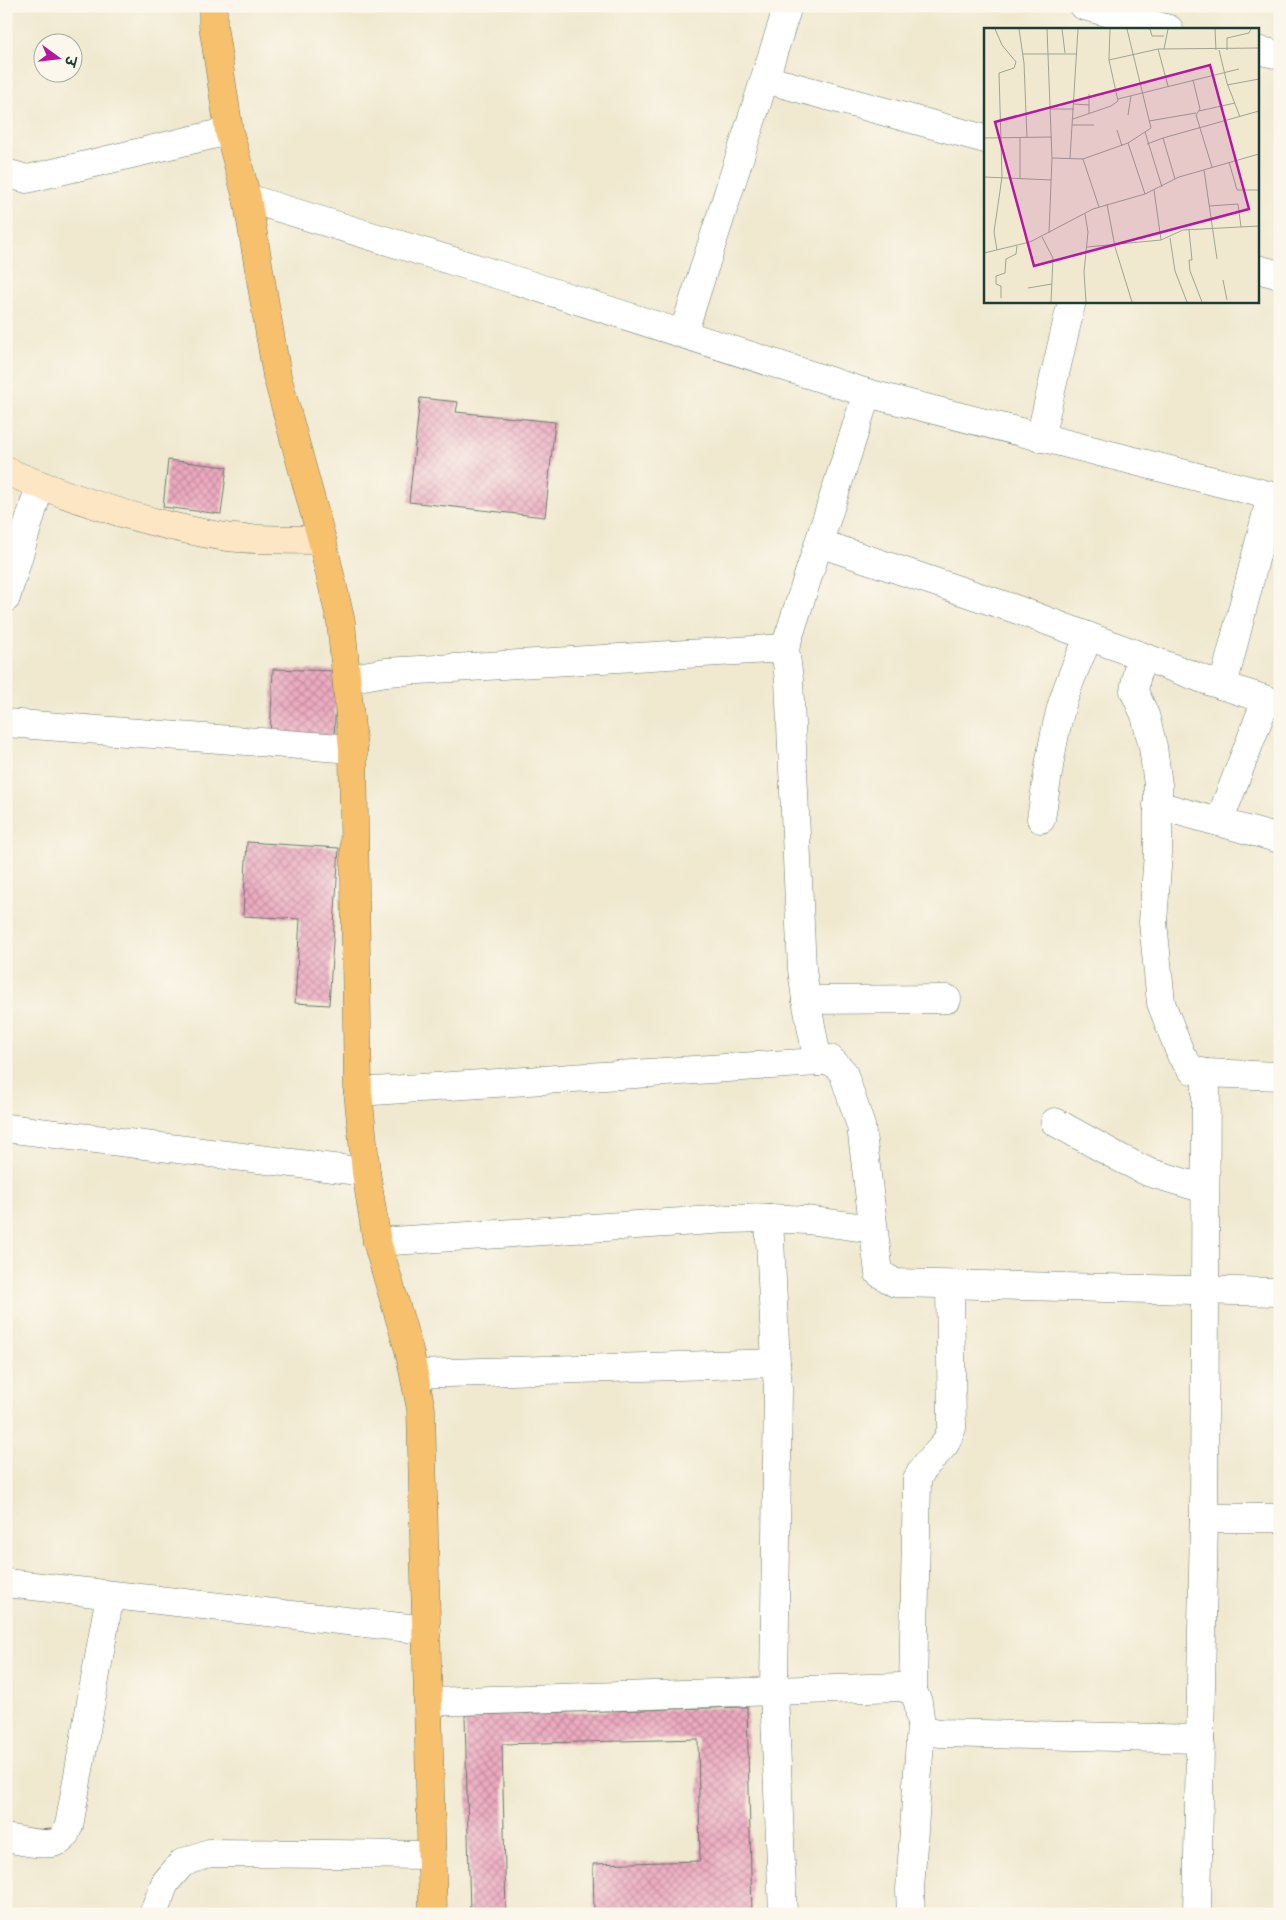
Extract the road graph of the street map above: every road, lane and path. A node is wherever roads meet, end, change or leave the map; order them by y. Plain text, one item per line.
1 (212, 6) edge
2 (788, 6) edge
3 (1084, 6) edge
4 (1153, 22) edge
5 (1258, 50) edge
6 (1280, 55) edge
7 (765, 79) junction
8 (230, 131) junction
9 (984, 139) edge
10 (6, 173) edge
11 (246, 198) junction
12 (1258, 269) edge
13 (1280, 275) edge
14 (1072, 302) edge
15 (683, 334) junction
16 (866, 393) junction
17 (1040, 438) junction
18 (6, 471) edge
19 (40, 486) junction
20 (1275, 497) edge
21 (322, 540) junction
22 (818, 543) junction
23 (6, 598) edge
24 (1089, 637) junction
25 (785, 648) junction
26 (1140, 656) junction
27 (347, 678) junction
28 (1222, 686) junction
29 (1273, 702) edge
30 (6, 722) edge
31 (353, 749) junction
32 (1157, 805) junction
33 (1041, 819) dead end
34 (1219, 822) junction
35 (1280, 839) edge
36 (947, 999) dead end
37 (806, 1000) junction
38 (818, 1062) junction
39 (1206, 1073) junction
40 (1280, 1076) edge
41 (358, 1092) junction
42 (1055, 1122) dead end
43 (6, 1128) edge
44 (366, 1172) junction
45 (1205, 1189) junction
46 (769, 1218) junction
47 (873, 1229) junction
48 (377, 1242) junction
49 (950, 1285) junction
50 (1205, 1289) junction
51 (1280, 1292) edge
52 (776, 1363) junction
53 (415, 1374) junction
54 (1204, 1518) junction
55 (1280, 1518) edge
56 (6, 1583) edge
57 (110, 1595) junction
58 (427, 1630) junction
59 (774, 1691) junction
60 (913, 1691) junction
61 (428, 1702) junction
62 (921, 1725) junction
63 (1200, 1739) junction
64 (6, 1838) edge
65 (432, 1856) junction
66 (153, 1914) edge
67 (433, 1914) edge
68 (783, 1914) edge
69 (911, 1914) edge
70 (1197, 1914) edge

1 - 8 highway
2 - 7 street
3 - 4 street
5 - 6 street
7 - 9 street
7 - 15 street
8 - 10 street
8 - 11 highway
11 - 15 street
11 - 21 highway
12 - 13 street
14 - 17 street
15 - 16 street
16 - 17 street
16 - 22 street
17 - 20 street
18 - 19 main road
19 - 21 main road
19 - 23 street
20 - 28 street
21 - 27 highway
22 - 24 street
22 - 25 street
24 - 26 street
24 - 33 street
25 - 27 street
25 - 37 street
26 - 28 street
26 - 32 street
27 - 31 highway
28 - 29 street
29 - 34 street
30 - 31 street
31 - 41 highway
32 - 34 street
32 - 39 street
34 - 35 street
36 - 37 street
37 - 38 street
38 - 41 street
38 - 47 street
39 - 40 street
39 - 45 street
41 - 44 highway
42 - 45 street
43 - 44 street
44 - 48 highway
45 - 50 street
46 - 47 street
46 - 48 street
46 - 52 street
47 - 49 street
48 - 53 highway
49 - 50 street
49 - 60 street
50 - 51 street
50 - 54 street
52 - 53 street
52 - 59 street
53 - 58 highway
54 - 55 street
54 - 63 street
56 - 57 street
57 - 58 street
57 - 64 street
58 - 61 highway
59 - 60 street
59 - 61 street
59 - 68 street
60 - 62 street
61 - 65 highway
62 - 63 street
62 - 69 street
63 - 70 street
65 - 66 street
65 - 67 highway

